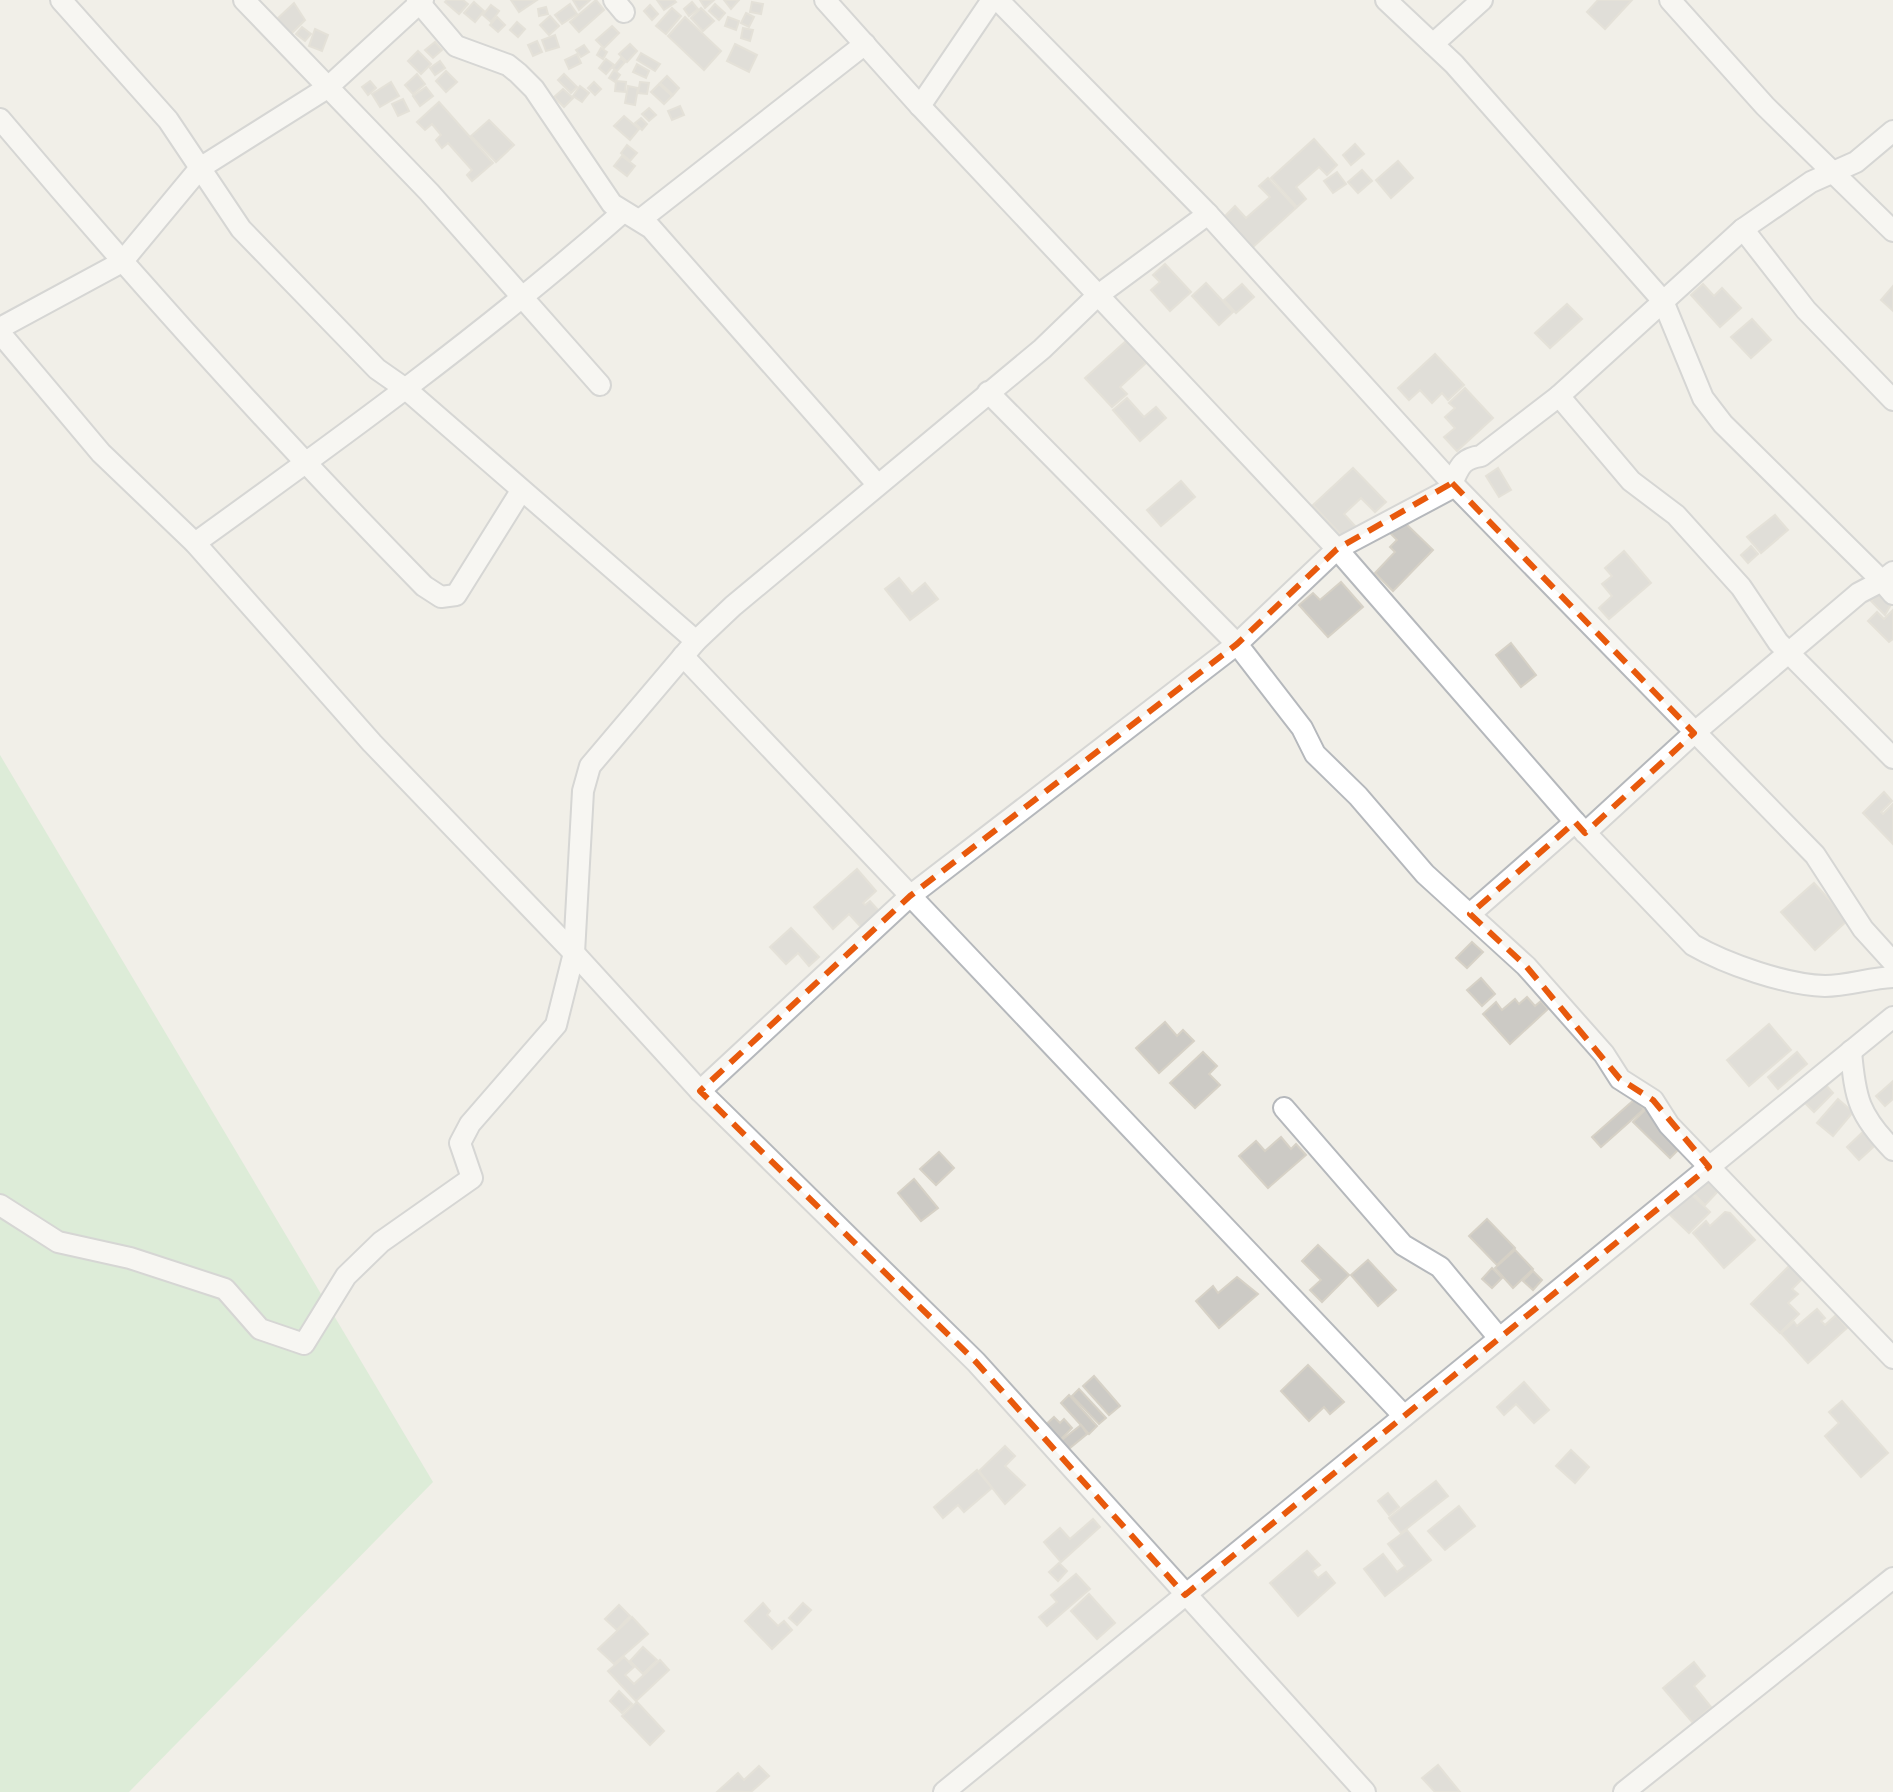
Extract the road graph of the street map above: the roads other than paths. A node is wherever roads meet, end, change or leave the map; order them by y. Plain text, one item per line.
1 (61, 0) edge
2 (244, 0) edge
3 (825, 0) edge
4 (992, 0) edge
5 (998, 0) edge
6 (1386, 0) edge
7 (1482, 0) edge
8 (1670, 0) edge
9 (420, 1) edge
10 (865, 44) junction
11 (1433, 44) junction
12 (327, 88) junction
13 (920, 106) junction
14 (0, 119) edge
15 (1893, 131) edge
16 (200, 168) junction
17 (1831, 172) junction
18 (1208, 214) junction
19 (632, 216) junction
20 (1743, 229) junction
21 (1893, 231) edge
22 (122, 262) junction
23 (1097, 296) junction
24 (523, 300) junction
25 (1663, 301) junction
26 (0, 330) edge
27 (600, 385) dead end
28 (407, 390) junction
29 (988, 392) junction
30 (1559, 396) junction
31 (1893, 400) edge
32 (304, 464) junction
33 (1452, 483) junction
34 (877, 484) junction
35 (521, 491) junction
36 (195, 543) junction
37 (1337, 549) junction
38 (1889, 582) edge
39 (1237, 644) junction
40 (689, 649) junction
41 (1791, 652) junction
42 (1694, 733) junction
43 (1893, 758) edge
44 (1580, 827) junction
45 (910, 896) junction
46 (1470, 914) junction
47 (574, 953) junction
48 (1893, 962) edge
49 (1893, 977) edge
50 (1893, 1017) edge
51 (1851, 1051) junction
52 (700, 1091) junction
53 (1284, 1108) dead end
54 (1893, 1150) edge
55 (1709, 1167) junction
56 (0, 1205) edge
57 (1499, 1338) junction
58 (1893, 1358) edge
59 (1404, 1416) junction
60 (1893, 1578) edge
61 (1185, 1595) junction
62 (944, 1792) edge
63 (1365, 1792) edge
64 (1624, 1792) edge

1 - 16 street
2 - 12 street
3 - 10 street
4 - 13 street
5 - 18 street
6 - 11 street
7 - 11 street
8 - 17 street
9 - 12 street
9 - 19 street
10 - 13 street
10 - 19 street
11 - 25 street
12 - 16 street
12 - 24 street
13 - 23 street
14 - 22 street
15 - 17 street
16 - 22 street
16 - 28 street
17 - 20 street
17 - 21 street
18 - 23 street
18 - 33 street
19 - 24 street
19 - 34 street
20 - 25 street
20 - 31 street
22 - 26 street
22 - 32 street
23 - 29 street
23 - 37 street
24 - 27 street
24 - 28 street
25 - 30 street
25 - 38 street
26 - 36 street
28 - 32 street
28 - 35 street
29 - 34 street
29 - 39 street
30 - 33 street
30 - 41 street
32 - 35 street
32 - 36 street
33 - 37 street
33 - 42 street
34 - 40 street
35 - 40 street
36 - 47 street
37 - 39 street
37 - 44 street
38 - 41 street
39 - 45 street
39 - 46 street
40 - 45 street
40 - 47 street
41 - 42 street
41 - 43 street
42 - 44 street
42 - 48 street
44 - 46 street
44 - 49 street
45 - 52 street
45 - 59 street
46 - 55 street
47 - 52 street
47 - 56 street
50 - 51 street
51 - 54 street
51 - 55 street
52 - 61 street
53 - 57 street
55 - 57 street
55 - 58 street
57 - 59 street
59 - 61 street
60 - 64 street
61 - 62 street
61 - 63 street

